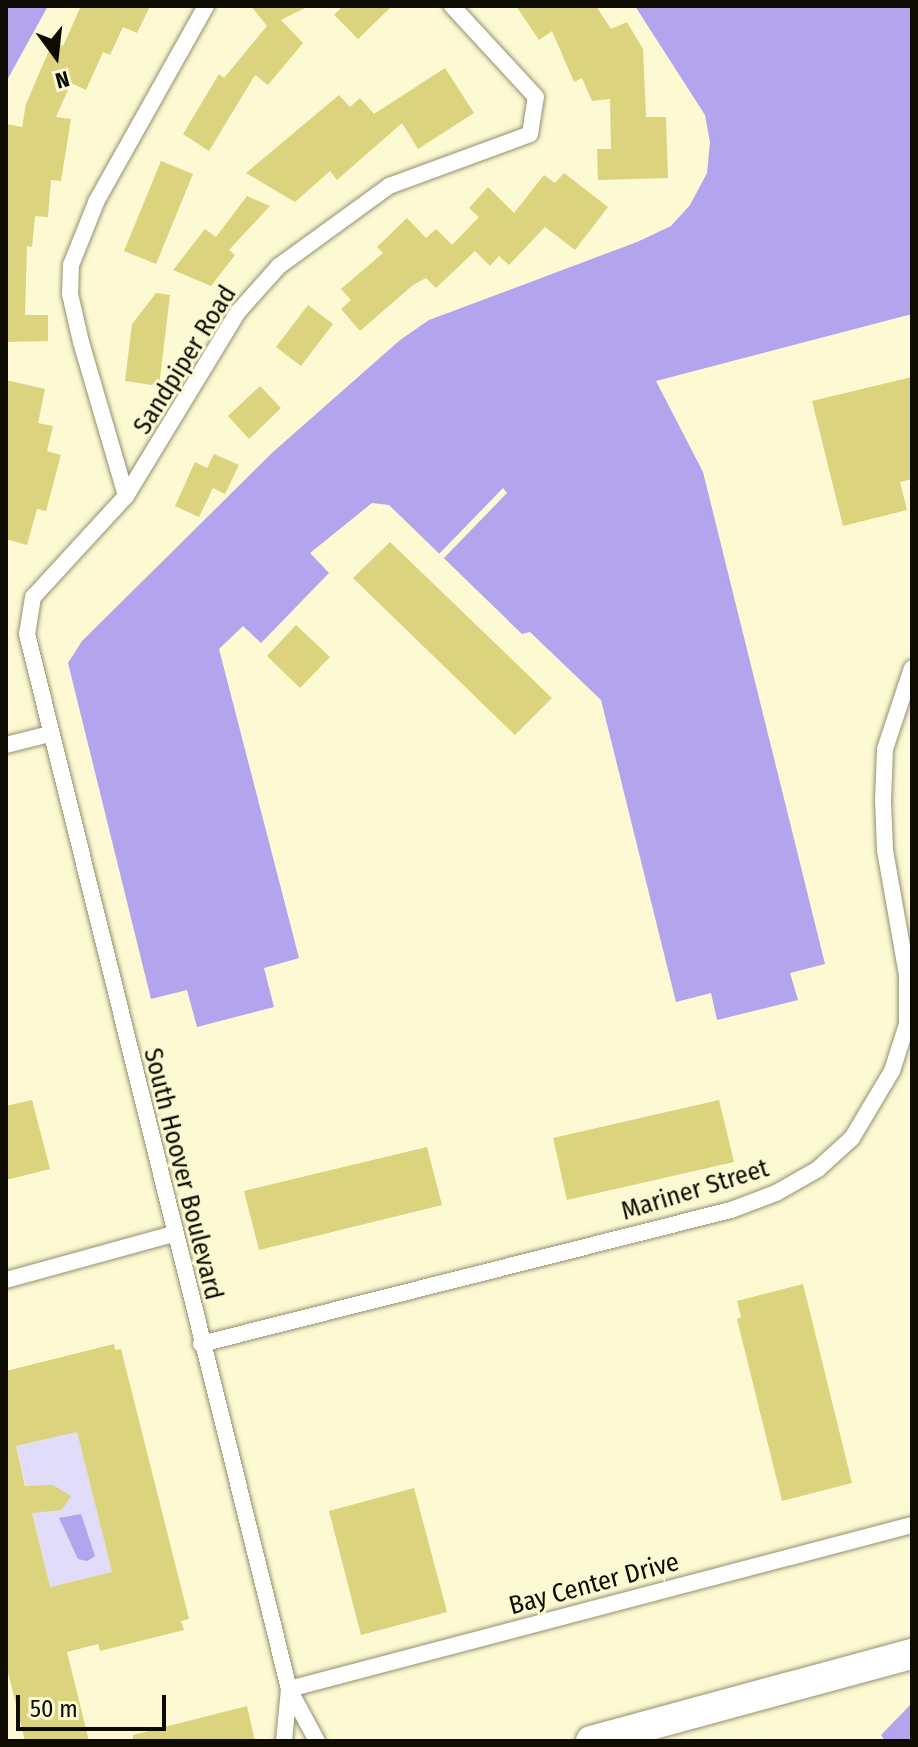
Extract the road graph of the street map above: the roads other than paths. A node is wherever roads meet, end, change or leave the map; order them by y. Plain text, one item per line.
1 (206, 6) edge
2 (452, 6) edge
3 (126, 496) junction
4 (27, 611) joint
5 (912, 668) edge
6 (49, 734) junction
7 (6, 745) edge
8 (909, 1024) edge
9 (173, 1234) junction
10 (6, 1280) edge
11 (201, 1344) junction
12 (912, 1525) edge
13 (912, 1654) edge
14 (289, 1689) junction
15 (284, 1741) edge
16 (317, 1741) edge
17 (591, 1741) edge

1 - 3 street, Sandpiper Road
2 - 3 street, Sandpiper Road
3 - 4 street, Sandpiper Road
4 - 6 street, South Hoover Boulevard
5 - 8 street, Mariner Street
6 - 7 street
6 - 9 street, South Hoover Boulevard
8 - 11 street, Mariner Street
9 - 10 street
9 - 11 street, South Hoover Boulevard
11 - 14 street, South Hoover Boulevard
12 - 14 street, Bay Center Drive
13 - 17 highway
14 - 15 street
14 - 16 street, South Hoover Boulevard

